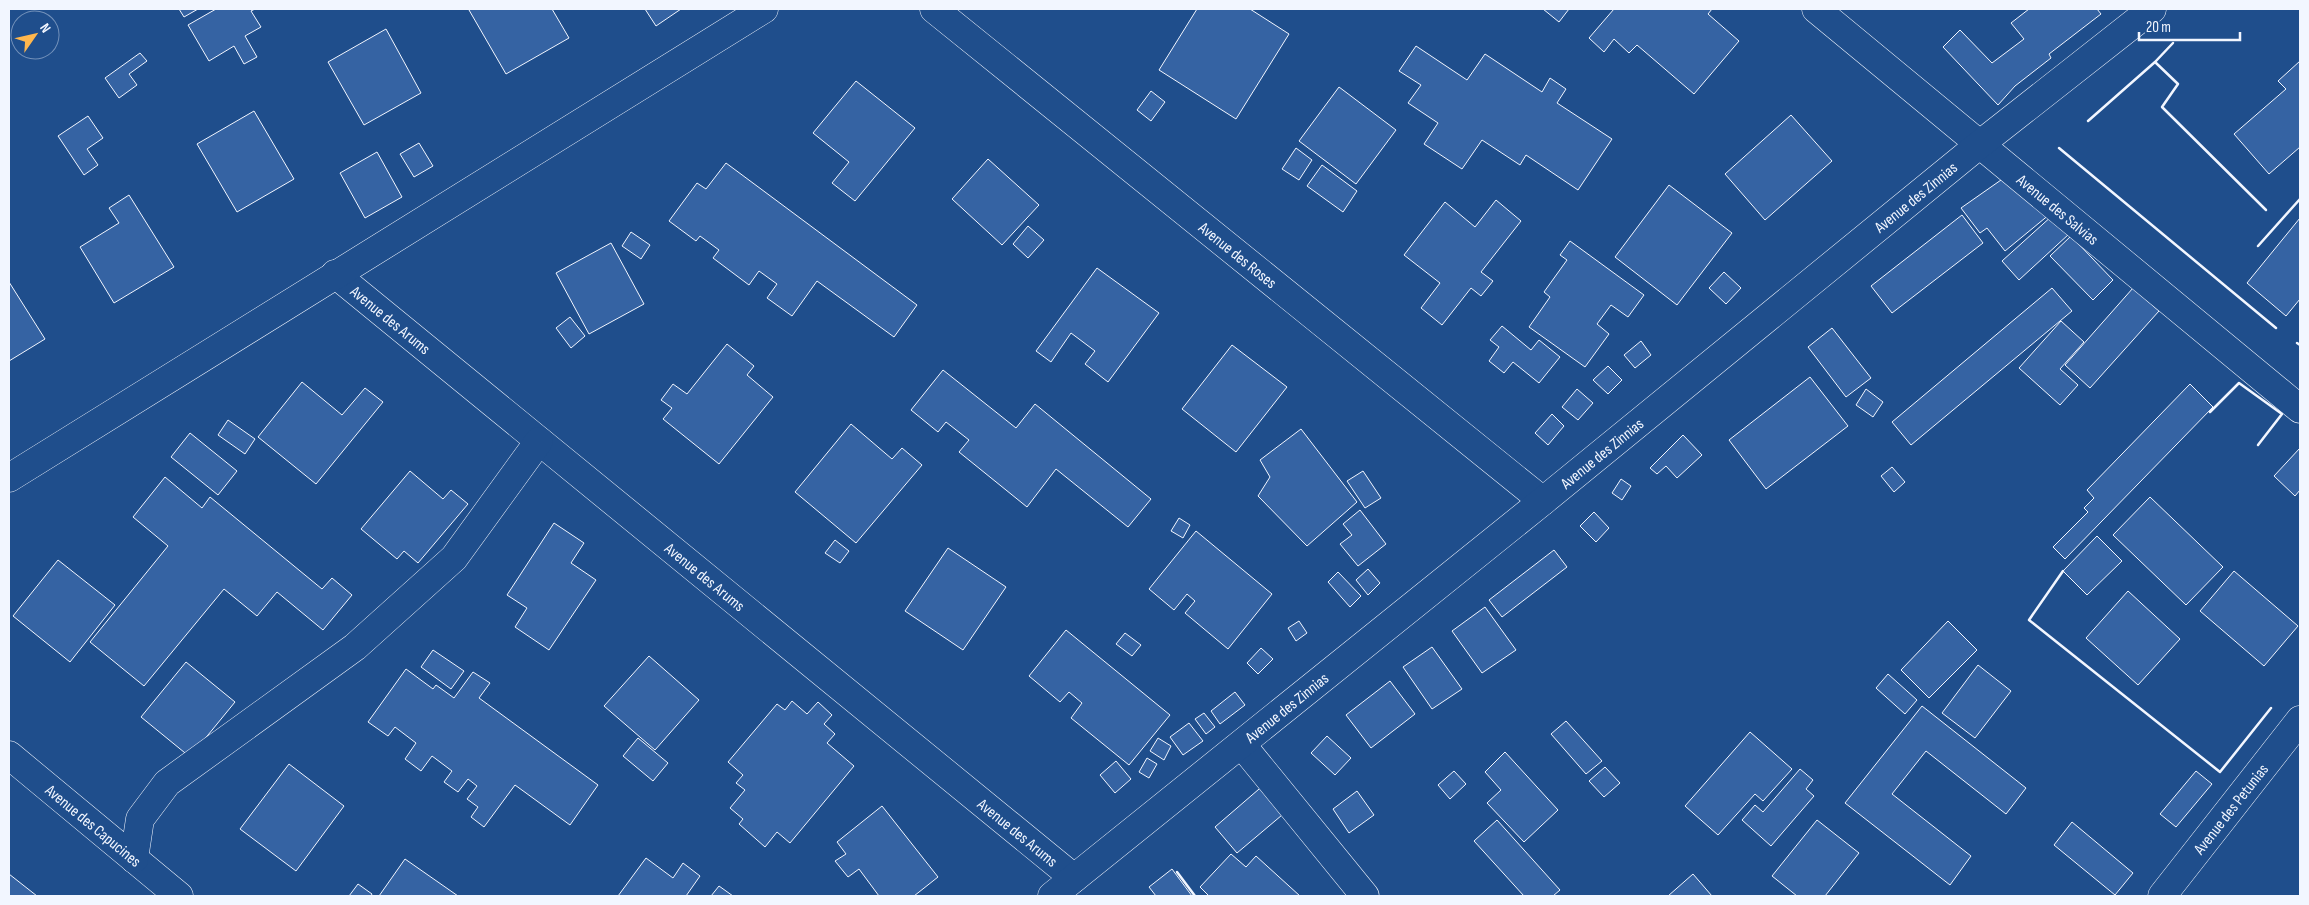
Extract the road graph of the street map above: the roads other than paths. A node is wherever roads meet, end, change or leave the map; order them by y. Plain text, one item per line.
1 (764, 9) edge
2 (934, 9) edge
3 (1816, 9) edge
4 (2152, 9) edge
5 (1979, 145) junction
6 (335, 274) junction
7 (2300, 409) edge
8 (539, 441) junction
9 (9, 478) edge
10 (1543, 501) junction
11 (2300, 720) edge
12 (1242, 745) junction
13 (9, 755) edge
14 (134, 859) junction
15 (1074, 878) junction
16 (179, 896) edge
17 (1052, 896) edge
18 (1365, 896) edge
19 (2162, 896) edge

1 - 6 street
2 - 10 street, Avenue des Roses
3 - 5 street, Avenue des Salvias
4 - 5 street, Avenue des Zinnias
5 - 7 street, Avenue des Salvias
5 - 10 street, Avenue des Zinnias
6 - 8 street, Avenue des Arums
6 - 9 street
8 - 14 street
8 - 15 street, Avenue des Arums
10 - 12 street, Avenue des Zinnias
11 - 19 street, Avenue des Petunias
12 - 15 street, Avenue des Zinnias
12 - 18 street
13 - 14 street, Avenue des Capucines
14 - 16 street, Avenue des Capucines
15 - 17 street, Avenue des Zinnias

